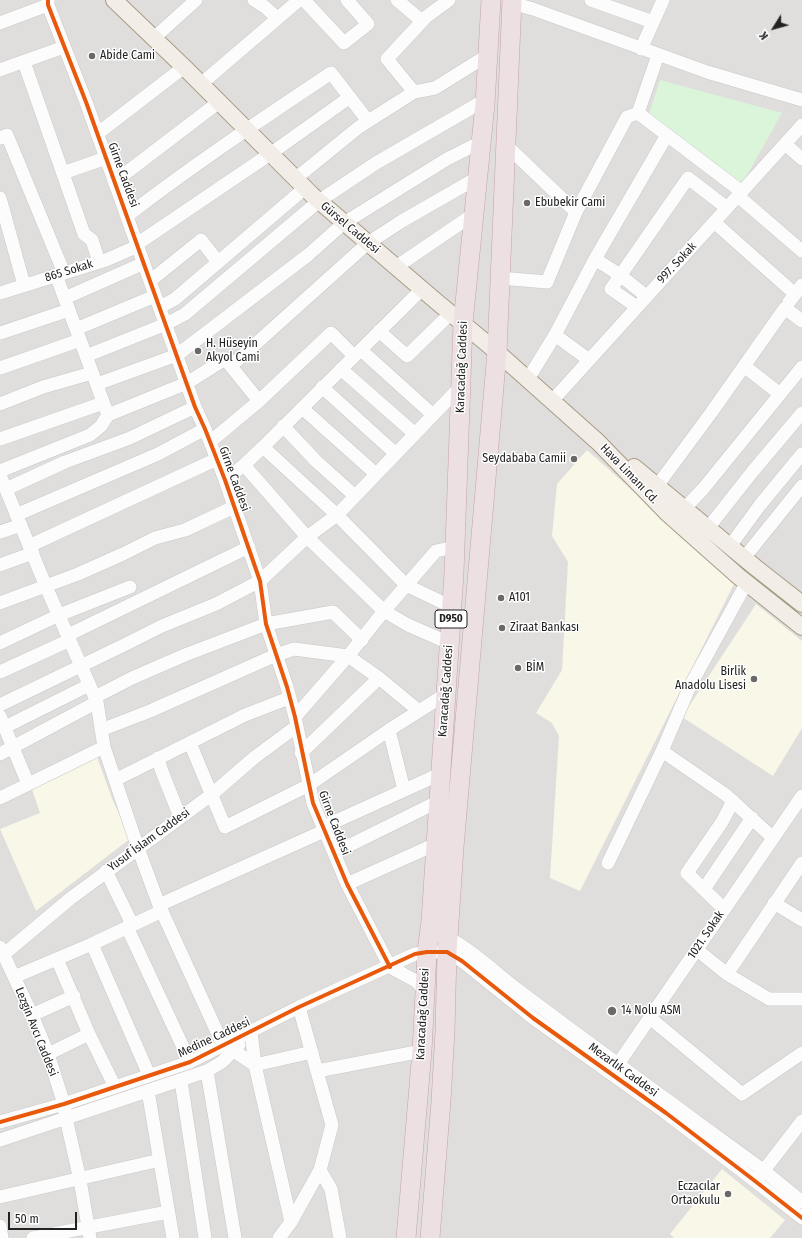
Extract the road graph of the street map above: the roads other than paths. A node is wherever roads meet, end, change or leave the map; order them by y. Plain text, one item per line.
1 (196, 0) edge
2 (254, 0) edge
3 (299, 0) edge
4 (304, 0) edge
5 (347, 0) edge
6 (397, 0) edge
7 (449, 0) edge
8 (491, 0) edge
9 (591, 0) edge
10 (663, 0) edge
11 (116, 1) edge
12 (48, 2) edge
13 (512, 2) edge
14 (534, 5) edge
15 (278, 18) junction
16 (422, 21) junction
17 (653, 22) junction
18 (0, 23) edge
19 (154, 38) junction
20 (64, 47) junction
21 (641, 49) junction
22 (658, 55) junction
23 (488, 56) junction
24 (24, 62) junction
25 (184, 67) junction
26 (0, 70) edge
27 (201, 84) junction
28 (414, 92) junction
29 (350, 97) junction
30 (485, 100) junction
31 (802, 100) edge
32 (219, 102) junction
33 (638, 113) junction
34 (368, 121) junction
35 (802, 125) edge
36 (246, 130) junction
37 (97, 134) junction
38 (667, 135) junction
39 (0, 138) edge
40 (481, 142) junction
41 (785, 144) junction
42 (506, 145) junction
43 (270, 154) junction
44 (106, 158) junction
45 (802, 159) edge
46 (63, 173) junction
47 (477, 178) junction
48 (114, 182) junction
49 (300, 184) junction
50 (740, 194) junction
51 (0, 198) edge
52 (319, 201) junction
53 (728, 208) junction
54 (576, 212) junction
55 (474, 214) junction
56 (127, 216) junction
57 (714, 222) junction
58 (344, 223) junction
59 (368, 243) junction
60 (137, 245) junction
61 (802, 251) edge
62 (595, 259) junction
63 (99, 262) junction
64 (218, 262) junction
65 (144, 263) junction
66 (396, 267) junction
67 (60, 274) junction
68 (620, 275) junction
69 (500, 278) junction
70 (150, 281) junction
71 (24, 285) junction
72 (422, 289) junction
73 (798, 290) edge
74 (0, 293) edge
75 (646, 296) junction
76 (65, 298) junction
77 (158, 301) junction
78 (636, 307) junction
79 (785, 308) junction
80 (69, 310) junction
81 (457, 318) junction
82 (802, 322) edge
83 (166, 324) junction
84 (379, 331) junction
85 (0, 333) edge
86 (78, 335) junction
87 (555, 335) junction
88 (358, 352) junction
89 (497, 352) junction
90 (177, 355) junction
91 (86, 356) junction
92 (589, 360) junction
93 (231, 366) junction
94 (744, 366) junction
95 (802, 367) edge
96 (0, 368) edge
97 (341, 369) junction
98 (94, 379) junction
99 (528, 379) junction
100 (187, 383) junction
101 (461, 386) junction
102 (322, 387) junction
103 (780, 394) junction
104 (259, 401) junction
105 (552, 401) junction
106 (0, 404) edge
107 (195, 407) junction
108 (302, 408) junction
109 (106, 409) junction
110 (802, 414) edge
111 (433, 415) junction
112 (283, 426) junction
113 (205, 429) junction
114 (414, 434) junction
115 (0, 438) edge
116 (210, 442) junction
117 (598, 442) junction
118 (263, 447) junction
119 (396, 454) junction
120 (802, 454) edge
121 (217, 459) junction
122 (244, 466) junction
123 (0, 471) edge
124 (376, 474) junction
125 (0, 475) edge
126 (225, 480) junction
127 (657, 486) junction
128 (802, 486) edge
129 (355, 496) junction
130 (5, 497) edge
131 (234, 507) junction
132 (684, 508) junction
133 (337, 515) junction
134 (18, 520) junction
135 (708, 528) junction
136 (0, 532) edge
137 (307, 537) junction
138 (730, 546) junction
139 (249, 547) junction
140 (455, 547) junction
141 (31, 550) junction
142 (744, 558) junction
143 (0, 565) edge
144 (260, 581) junction
145 (747, 582) junction
146 (406, 585) junction
147 (46, 586) junction
148 (130, 587) dead end
149 (0, 603) edge
150 (802, 604) edge
151 (452, 606) junction
152 (384, 611) junction
153 (59, 615) junction
154 (266, 624) junction
155 (802, 627) edge
156 (69, 637) junction
157 (362, 640) junction
158 (0, 643) edge
159 (449, 643) junction
160 (276, 655) junction
161 (348, 656) junction
162 (82, 666) junction
163 (0, 672) edge
164 (379, 678) junction
165 (90, 684) junction
166 (446, 694) junction
167 (289, 698) junction
168 (96, 700) junction
169 (0, 705) edge
170 (419, 711) junction
171 (2, 721) edge
172 (296, 722) junction
173 (101, 730) junction
174 (390, 730) junction
175 (190, 743) junction
176 (104, 747) junction
177 (13, 748) junction
178 (662, 751) junction
179 (301, 753) junction
180 (0, 754) edge
181 (158, 758) junction
182 (440, 774) junction
183 (114, 780) junction
184 (28, 784) junction
185 (309, 785) junction
186 (404, 790) junction
187 (211, 795) junction
188 (802, 796) edge
189 (0, 798) edge
190 (439, 801) junction
191 (733, 801) junction
192 (180, 817) junction
193 (752, 818) junction
194 (324, 829) junction
195 (773, 838) junction
196 (436, 844) junction
197 (138, 848) junction
198 (334, 853) junction
199 (608, 863) dead end
200 (802, 863) edge
201 (106, 871) junction
202 (347, 884) junction
203 (704, 889) junction
204 (774, 903) junction
205 (161, 908) junction
206 (724, 909) junction
207 (802, 920) edge
208 (129, 926) junction
209 (428, 943) junction
210 (92, 944) junction
211 (447, 945) junction
212 (696, 949) junction
213 (2, 951) edge
214 (57, 959) junction
215 (390, 967) junction
216 (8, 972) edge
217 (727, 974) junction
218 (425, 991) junction
219 (74, 996) junction
220 (802, 999) edge
221 (299, 1007) junction
222 (32, 1015) junction
223 (650, 1018) junction
224 (251, 1032) junction
225 (89, 1034) junction
226 (229, 1048) junction
227 (422, 1051) junction
228 (312, 1052) junction
229 (802, 1053) edge
230 (48, 1054) junction
231 (190, 1062) junction
232 (255, 1065) junction
233 (614, 1069) junction
234 (207, 1071) junction
235 (317, 1071) junction
236 (149, 1076) junction
237 (181, 1081) junction
238 (115, 1087) junction
239 (148, 1091) junction
240 (64, 1104) junction
241 (66, 1118) junction
242 (802, 1121) edge
243 (0, 1122) edge
244 (0, 1140) edge
245 (160, 1160) junction
246 (320, 1170) junction
247 (759, 1176) junction
248 (80, 1180) junction
249 (0, 1197) edge
250 (802, 1202) edge
251 (168, 1212) junction
252 (802, 1218) edge
253 (291, 1222) junction
254 (0, 1226) edge
255 (89, 1233) edge
256 (2, 1238) edge
257 (33, 1238) edge
258 (173, 1238) edge
259 (205, 1238) edge
260 (235, 1238) edge
261 (279, 1238) edge
262 (340, 1238) edge
263 (406, 1238) edge
264 (430, 1238) edge

1 - 19 street
2 - 15 street
3 - 15 street
4 - 5 street
6 - 16 street
7 - 16 street
8 - 23 highway, Karacadağ Caddesi / D950
9 - 17 street
10 - 17 street
11 - 19 main road, Gürsel Caddesi
12 - 18 street
12 - 20 street, Girne Caddesi
13 - 14 street
13 - 42 highway, Karacadağ Caddesi / D950
14 - 21 street
15 - 27 street
16 - 28 street
17 - 21 street
19 - 25 main road, Gürsel Caddesi
20 - 24 street
20 - 37 street, Girne Caddesi
21 - 22 street
22 - 31 street
22 - 33 street
23 - 28 street
23 - 30 highway, Karacadağ Caddesi / D950
24 - 26 street
24 - 46 street
25 - 27 main road, Gürsel Caddesi
25 - 37 street
27 - 32 main road, Gürsel Caddesi
28 - 34 street
29 - 34 street
29 - 36 street
29 - 43 street, 865 Sokak
30 - 40 highway, Karacadağ Caddesi / D950
30 - 52 street
32 - 36 main road, Gürsel Caddesi
32 - 48 street
33 - 38 street
33 - 54 street
34 - 49 street
35 - 41 street, 997. Sokak
36 - 43 main road, Gürsel Caddesi
36 - 56 street
37 - 44 street, Girne Caddesi
38 - 50 street
38 - 62 street
39 - 67 street
40 - 47 highway, Karacadağ Caddesi / D950
40 - 58 street
41 - 45 street
41 - 50 street, 997. Sokak
42 - 54 street
42 - 69 highway, Karacadağ Caddesi / D950
43 - 49 main road, Gürsel Caddesi
43 - 60 street, 865 Sokak
44 - 46 street
44 - 48 street, Girne Caddesi
46 - 63 street
47 - 55 highway, Karacadağ Caddesi / D950
47 - 59 street
48 - 56 street, Girne Caddesi
49 - 52 main road, Gürsel Caddesi
49 - 64 street
50 - 53 street, 997. Sokak
50 - 61 street
51 - 71 street
52 - 58 main road, Gürsel Caddesi
52 - 83 street
53 - 57 street, 997. Sokak
53 - 68 street
54 - 69 street
55 - 66 street
55 - 81 highway, Karacadağ Caddesi / D950
56 - 60 street, Girne Caddesi
57 - 73 street
57 - 75 street, 997. Sokak
58 - 59 main road, Gürsel Caddesi
58 - 90 street
59 - 66 main road, Gürsel Caddesi
59 - 93 street
60 - 63 street, 865 Sokak
60 - 65 street, Girne Caddesi
62 - 68 street
62 - 87 street
63 - 67 street, 865 Sokak
64 - 70 street
64 - 77 street
65 - 70 street, Girne Caddesi
65 - 76 street
66 - 72 main road, Gürsel Caddesi
67 - 71 street, 865 Sokak
67 - 76 street
68 - 75 street
68 - 78 street
69 - 89 highway, Karacadağ Caddesi / D950
70 - 77 street, Girne Caddesi
71 - 74 street, 865 Sokak
72 - 81 main road, Gürsel Caddesi
72 - 84 street
73 - 79 street
75 - 78 street, 997. Sokak
76 - 80 street
77 - 83 street, Girne Caddesi
77 - 86 street
78 - 92 street, 997. Sokak
79 - 82 street
79 - 94 street
80 - 85 street
80 - 86 street
81 - 84 street
81 - 89 main road, Gürsel Caddesi
81 - 101 highway, Karacadağ Caddesi / D950
83 - 90 street, Girne Caddesi
83 - 91 street
84 - 88 street
86 - 91 street
86 - 96 street
87 - 92 street
87 - 99 street
88 - 97 street
88 - 104 street
88 - 111 street
89 - 99 main road, Gürsel Caddesi
89 - 211 highway, Karacadağ Caddesi / D950
90 - 98 street
90 - 100 street, Girne Caddesi
91 - 98 street
92 - 105 street, 997. Sokak
93 - 100 street
93 - 104 street
94 - 103 street
94 - 127 street
95 - 103 street
97 - 102 street
97 - 114 street
98 - 106 street
98 - 109 street
99 - 105 main road, Gürsel Caddesi
100 - 107 street, Girne Caddesi
100 - 109 street
101 - 111 street
101 - 140 highway, Karacadağ Caddesi / D950
102 - 108 street
102 - 119 street
103 - 132 street
104 - 116 street
105 - 117 main road, Gürsel Caddesi
107 - 113 street, Girne Caddesi
107 - 130 street
108 - 112 street
108 - 124 street
109 - 115 street
109 - 123 street
110 - 135 street
111 - 114 street
112 - 118 street
112 - 129 street
113 - 116 street, Girne Caddesi
113 - 134 street
114 - 119 street
116 - 121 street, Girne Caddesi
117 - 127 main road, Hava Limanı Cd.
117 - 145 main road, Hava Limanı Cd.
118 - 122 street
118 - 133 street
119 - 124 street
120 - 138 street
121 - 126 street, Girne Caddesi
121 - 141 street
122 - 126 street
122 - 137 street
124 - 129 street
125 - 130 street
126 - 131 street, Girne Caddesi
127 - 132 main road, Hava Limanı Cd.
128 - 142 street
129 - 133 street
130 - 134 street
131 - 139 street, Girne Caddesi
131 - 147 street
132 - 135 main road, Hava Limanı Cd.
133 - 137 street
133 - 146 street
134 - 136 street
134 - 141 street
135 - 138 main road, Hava Limanı Cd.
137 - 144 street
137 - 152 street
138 - 142 main road, Hava Limanı Cd.
139 - 144 street, Girne Caddesi
139 - 156 street
140 - 146 street, Yusuf İslam Caddesi
140 - 151 highway, Karacadağ Caddesi / D950
141 - 143 street
141 - 147 street
142 - 150 main road, Hava Limanı Cd.
144 - 154 street, Girne Caddesi
144 - 162 street
145 - 155 main road, Hava Limanı Cd.
145 - 178 street
146 - 151 street
146 - 152 street, Yusuf İslam Caddesi
147 - 149 street
147 - 153 street
148 - 153 street
151 - 159 highway, Karacadağ Caddesi / D950
152 - 157 street, Yusuf İslam Caddesi
152 - 159 street
153 - 156 street
153 - 158 street
154 - 157 street
154 - 160 street, Girne Caddesi
154 - 168 street
156 - 162 street
156 - 163 street
157 - 161 street, Yusuf İslam Caddesi
159 - 166 highway, Karacadağ Caddesi / D950
160 - 161 street
160 - 167 street, Girne Caddesi
160 - 173 street
161 - 164 street
161 - 172 street, Yusuf İslam Caddesi
162 - 165 street
162 - 169 street
164 - 170 street
164 - 179 street
165 - 168 street
165 - 171 street
166 - 170 street
166 - 182 highway, Karacadağ Caddesi / D950
167 - 172 street, Girne Caddesi
167 - 175 street
168 - 173 street
168 - 177 street
170 - 174 street
171 - 177 street
172 - 179 street, Girne Caddesi
172 - 187 street, Yusuf İslam Caddesi
173 - 176 street
174 - 185 street
174 - 186 street
175 - 181 street
175 - 187 street
176 - 183 street
176 - 184 street
177 - 180 street
177 - 184 street
178 - 191 street
178 - 199 street
179 - 185 street, Girne Caddesi
181 - 183 street
181 - 192 street
182 - 186 street
182 - 190 highway, Karacadağ Caddesi / D950
183 - 197 street
184 - 189 street
185 - 187 street
185 - 194 street, Girne Caddesi
186 - 194 street
187 - 192 street, Yusuf İslam Caddesi
188 - 195 street, 1021. Sokak
190 - 196 highway, Karacadağ Caddesi / D950
190 - 198 street
191 - 193 street
191 - 203 street
192 - 197 street, Yusuf İslam Caddesi
193 - 195 street
193 - 203 street
194 - 198 street, Girne Caddesi
194 - 205 street
195 - 206 street, 1021. Sokak
196 - 202 street
196 - 209 highway, Karacadağ Caddesi / D950
197 - 201 street, Yusuf İslam Caddesi
197 - 205 street
198 - 202 street, Girne Caddesi
200 - 204 street
201 - 208 street
201 - 213 street, Yusuf İslam Caddesi
202 - 215 street, Girne Caddesi
203 - 206 street
204 - 207 street
204 - 217 street
205 - 208 street
205 - 226 street
206 - 212 street, 1021. Sokak
208 - 210 street
208 - 231 street
209 - 211 street
209 - 211 street, Mezarlık Caddesi
209 - 215 street, Medine Caddesi
209 - 218 highway, Karacadağ Caddesi / D950
210 - 214 street
210 - 236 street
211 - 233 street, Mezarlık Caddesi
211 - 264 highway, Karacadağ Caddesi / D950
212 - 217 street
212 - 223 street, 1021. Sokak
213 - 216 street, Lezgin Avcı Caddesi
214 - 216 street
214 - 219 street
215 - 218 street
215 - 221 street, Medine Caddesi
216 - 222 street, Lezgin Avcı Caddesi
217 - 220 street
218 - 227 highway, Karacadağ Caddesi / D950
219 - 222 street
219 - 225 street
221 - 224 street, Medine Caddesi
221 - 228 street
222 - 230 street, Lezgin Avcı Caddesi
223 - 229 street
223 - 233 street, 1021. Sokak
224 - 226 street
224 - 232 street
225 - 230 street
225 - 238 street
226 - 231 street, Medine Caddesi
226 - 232 street
226 - 234 street
227 - 235 street
227 - 263 highway, Karacadağ Caddesi / D950
228 - 232 street
228 - 235 street
230 - 240 street, Lezgin Avcı Caddesi
231 - 236 street, Medine Caddesi
232 - 253 street
233 - 247 street, Mezarlık Caddesi
234 - 237 street
234 - 260 street
235 - 246 street
236 - 238 street, Medine Caddesi
237 - 239 street
237 - 259 street
238 - 240 street, Medine Caddesi
239 - 241 street
239 - 245 street
240 - 241 street, Lezgin Avcı Caddesi
240 - 243 street, Medine Caddesi
241 - 244 street
241 - 248 street, Lezgin Avcı Caddesi
242 - 247 street
245 - 248 street
245 - 251 street
246 - 253 street
246 - 262 street
247 - 250 street, Mezarlık Caddesi
247 - 252 street, Mezarlık Caddesi
248 - 249 street
248 - 255 street, Lezgin Avcı Caddesi
251 - 255 street
251 - 258 street
253 - 261 street
254 - 256 street
255 - 257 street

